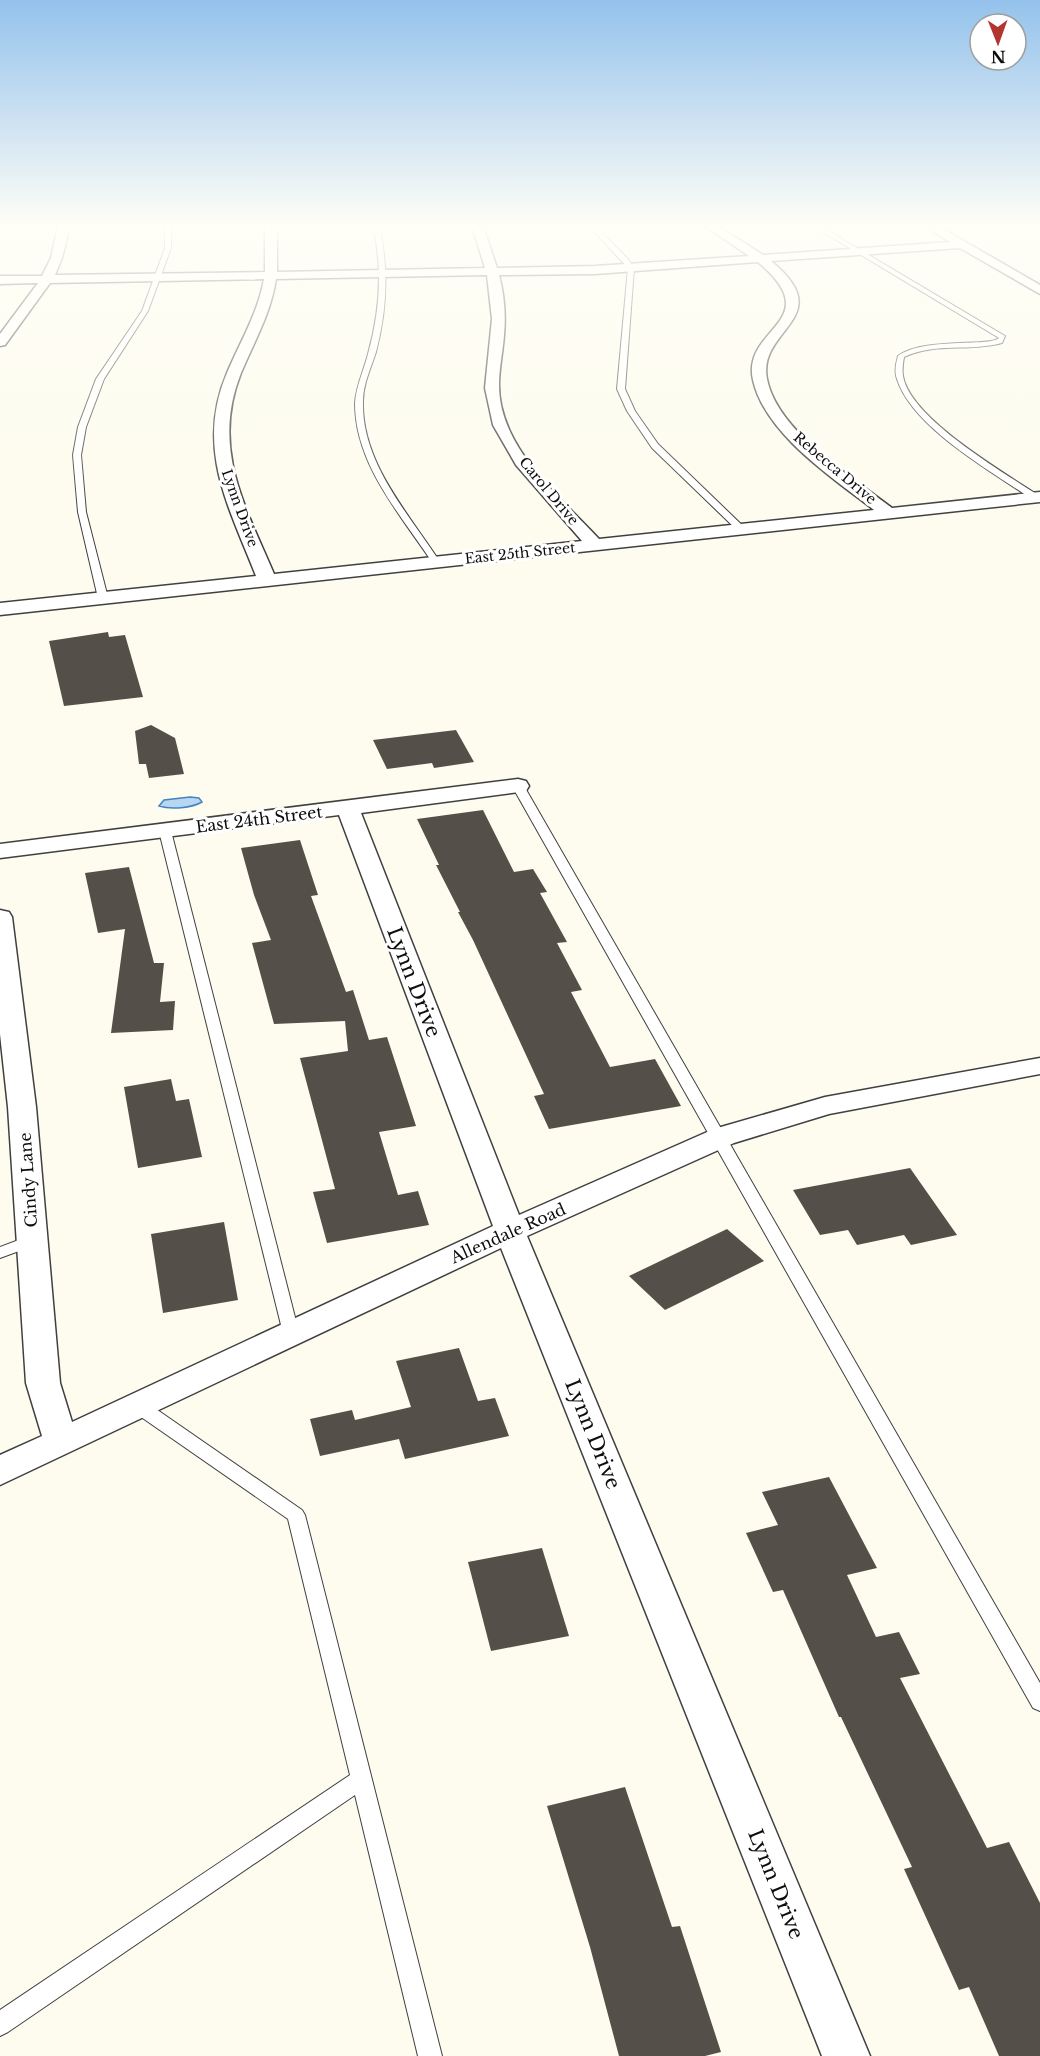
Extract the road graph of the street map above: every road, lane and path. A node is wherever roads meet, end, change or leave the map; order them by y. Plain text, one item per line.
1 (17, 322) edge
2 (138, 322) edge
3 (255, 322) edge
4 (379, 322) edge
5 (497, 322) edge
6 (627, 322) edge
7 (784, 322) edge
8 (978, 322) edge
9 (0, 342) edge
10 (1037, 497) edge
11 (888, 513) junction
12 (741, 529) junction
13 (595, 545) junction
14 (436, 562) junction
15 (267, 580) junction
16 (103, 598) junction
17 (0, 609) edge
18 (518, 786) joint
19 (348, 809) junction
20 (165, 831) junction
21 (0, 851) edge
22 (0, 917) edge
23 (1040, 1066) edge
24 (11, 1109) edge
25 (719, 1138) junction
26 (510, 1231) junction
27 (32, 1240) junction
28 (0, 1253) edge
29 (291, 1333) junction
30 (137, 1405) junction
31 (61, 1441) junction
32 (0, 1471) edge
33 (1040, 1702) edge
34 (361, 1779) junction
35 (0, 2024) edge
36 (430, 2056) edge
37 (846, 2056) edge

1 - 9 street
2 - 16 lane
3 - 15 street, Lynn Drive
4 - 14 lane
5 - 13 street, Carol Drive
6 - 12 lane
7 - 11 street, Rebecca Drive
8 - 10 lane
10 - 11 street, East 25th Street
11 - 12 street, East 25th Street
12 - 13 street, East 25th Street
13 - 14 street, East 25th Street
14 - 15 street, East 25th Street
15 - 16 street, East 25th Street
16 - 17 street, East 25th Street
18 - 19 street, East 24th Street
18 - 25 lane
19 - 20 street, East 24th Street
19 - 26 street, Lynn Drive
20 - 21 street, East 24th Street
20 - 29 lane
22 - 24 street, Cindy Lane
23 - 25 street, Allendale Road
24 - 27 street, Cindy Lane
25 - 26 street, Allendale Road
25 - 33 lane
26 - 29 street, Allendale Road
26 - 37 street, Lynn Drive
27 - 28 lane
27 - 31 street, Cindy Lane
29 - 30 street, Allendale Road
30 - 31 street, Allendale Road
30 - 34 lane
31 - 32 street, Allendale Road
34 - 35 lane
34 - 36 lane

